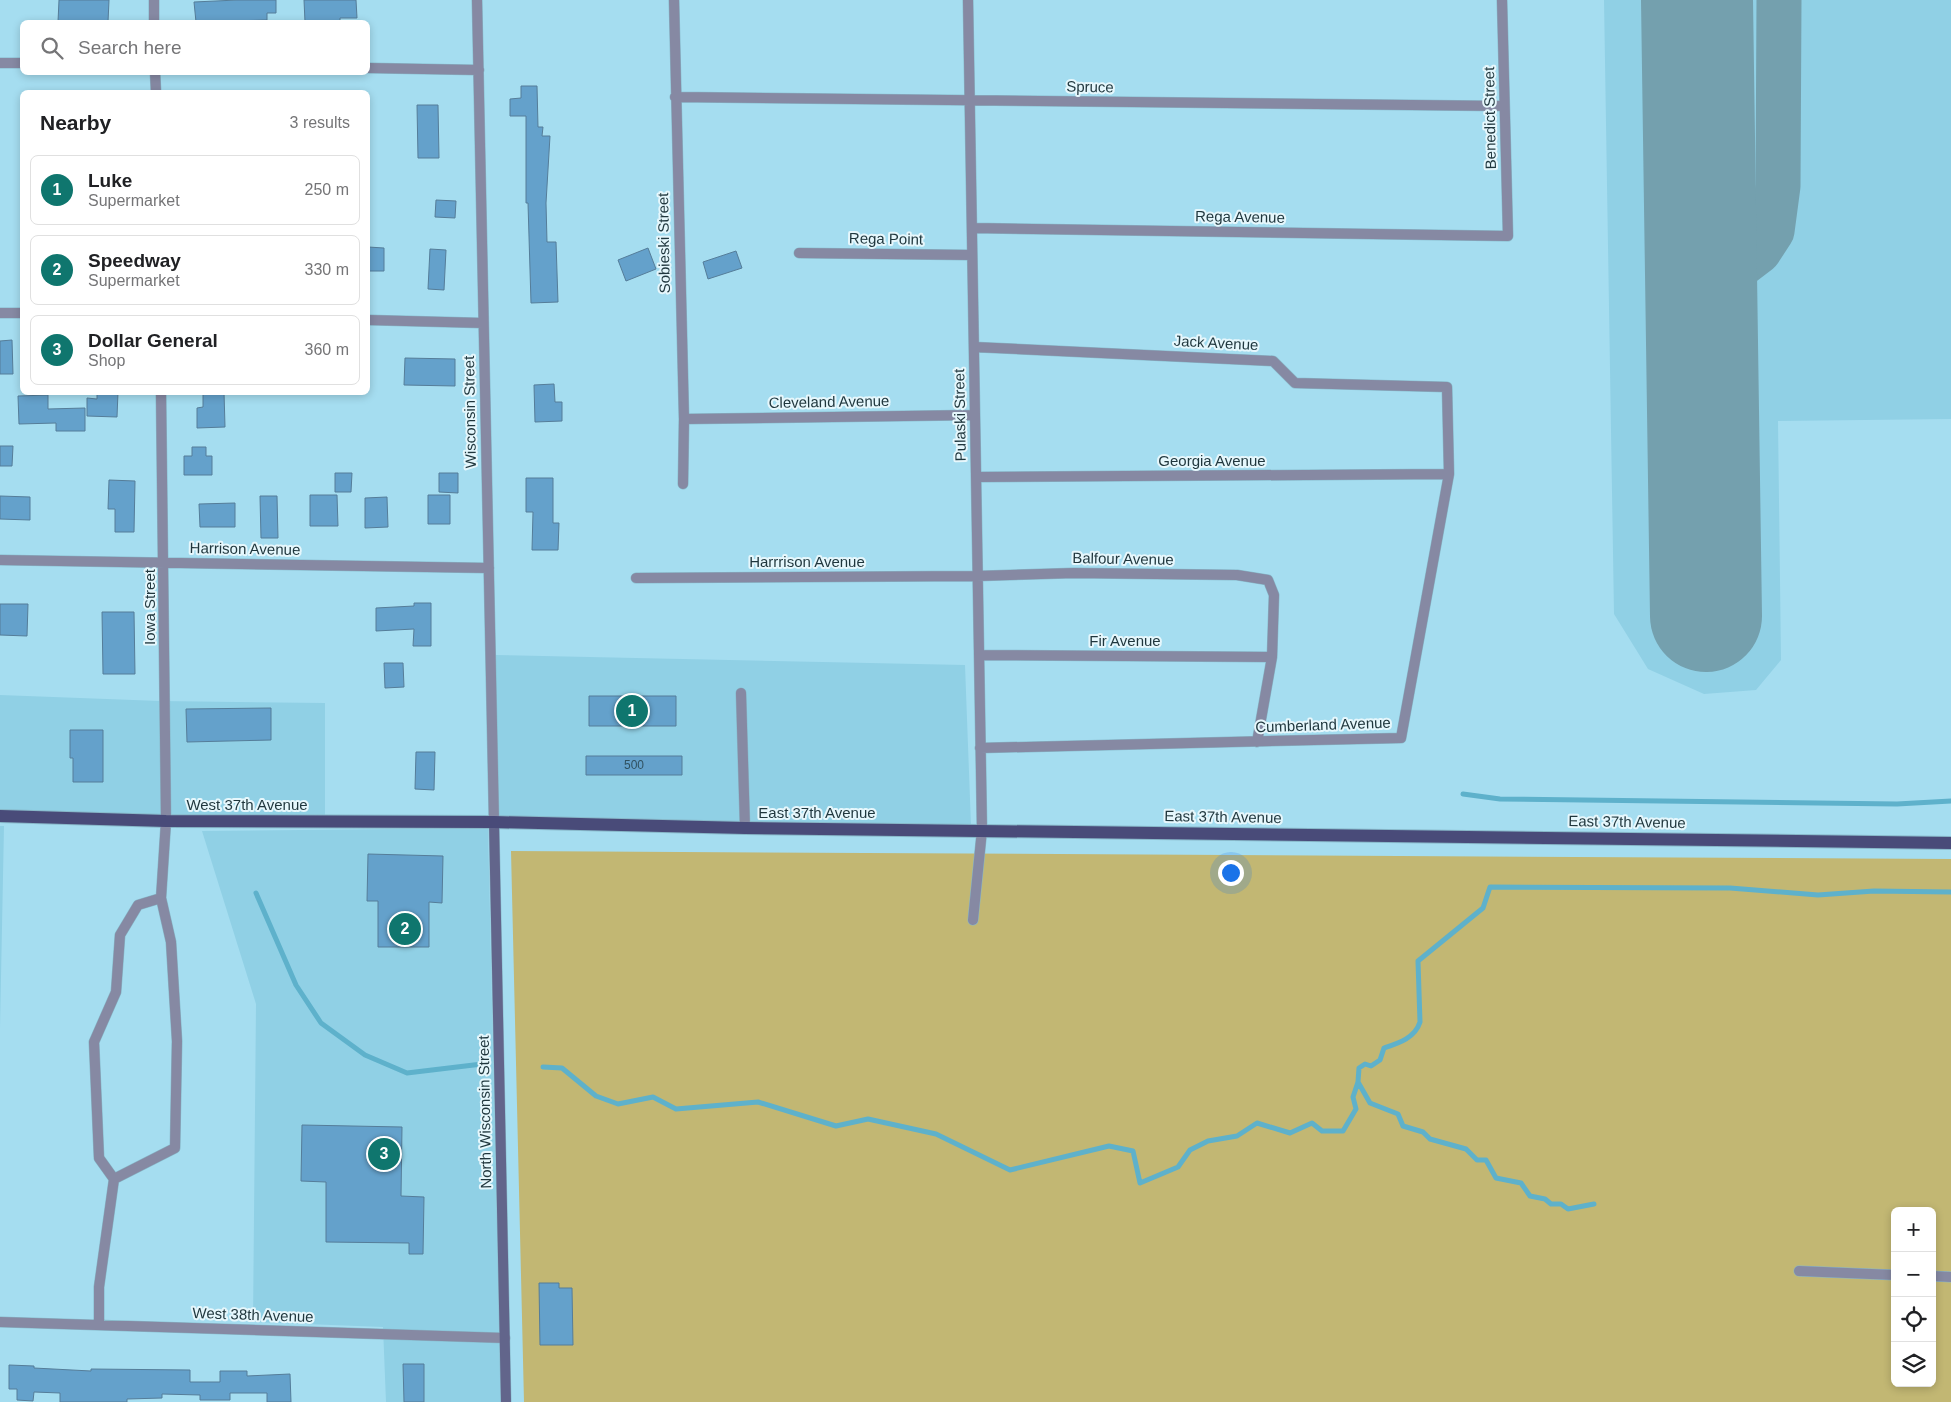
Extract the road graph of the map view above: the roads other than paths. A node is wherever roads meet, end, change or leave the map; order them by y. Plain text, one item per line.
1 (154, 0) edge
2 (477, 0) edge
3 (674, 0) edge
4 (968, 0) edge
5 (1502, 0) edge
6 (154, 20) edge
7 (0, 62) edge
8 (20, 63) edge
9 (370, 68) edge
10 (479, 70) junction
11 (155, 75) edge
12 (156, 90) edge
13 (675, 96) junction
14 (970, 100) junction
15 (1504, 106) junction
16 (972, 228) junction
17 (1508, 236) joint
18 (799, 253) dead end
19 (972, 255) junction
20 (0, 313) edge
21 (20, 313) edge
22 (370, 320) edge
23 (483, 323) junction
24 (974, 347) junction
25 (1447, 387) joint
26 (161, 395) edge
27 (974, 415) junction
28 (684, 419) junction
29 (1449, 474) junction
30 (976, 477) junction
31 (683, 484) dead end
32 (0, 560) edge
33 (164, 563) junction
34 (489, 568) junction
35 (978, 576) junction
36 (636, 578) dead end
37 (979, 655) junction
38 (1272, 657) junction
39 (741, 693) dead end
40 (1257, 742) junction
41 (980, 748) junction
42 (0, 816) edge
43 (166, 821) junction
44 (494, 822) junction
45 (745, 828) junction
46 (982, 830) junction
47 (1951, 843) edge
48 (161, 898) junction
49 (973, 920) dead end
50 (114, 1179) junction
51 (1799, 1271) dead end
52 (1891, 1275) edge
53 (1936, 1276) edge
54 (1951, 1277) edge
55 (0, 1322) edge
56 (99, 1325) junction
57 (504, 1338) junction
58 (506, 1402) edge

1 - 6 street
2 - 10 street, Wisconsin Street
3 - 13 street, Sobieski Street
4 - 14 street, Pulaski Street
5 - 15 street, Benedict Street
7 - 8 street
9 - 10 street
10 - 23 street, Wisconsin Street
11 - 12 street
13 - 14 street, Spruce
13 - 28 street, Sobieski Street
14 - 15 street, Spruce
14 - 16 street, Pulaski Street
15 - 17 street, Benedict Street
16 - 17 street, Rega Avenue
16 - 19 street, Pulaski Street
18 - 19 street, Rega Point
19 - 24 street, Pulaski Street
20 - 21 street
22 - 23 street
23 - 34 street, Wisconsin Street
24 - 25 street, Jack Avenue
24 - 27 street, Pulaski Street
25 - 29 street, Cumberland Avenue
26 - 33 street, Iowa Street
27 - 28 street, Cleveland Avenue
27 - 30 street, Pulaski Street
28 - 31 street, Sobieski Street
29 - 30 street, Georgia Avenue
29 - 40 street, Cumberland Avenue
30 - 35 street, Pulaski Street
32 - 33 street, Harrison Avenue
33 - 34 street, Harrison Avenue
33 - 43 street, Iowa Street
34 - 44 street, Wisconsin Street
35 - 36 street, Harrrison Avenue
35 - 37 street, Pulaski Street
35 - 38 street, Balfour Avenue
37 - 38 street, Fir Avenue
37 - 41 street, Pulaski Street
38 - 40 street
39 - 45 street
40 - 41 street, Cumberland Avenue
41 - 46 street, Pulaski Street
42 - 43 main road, West 37th Avenue
43 - 44 main road, West 37th Avenue
43 - 48 street, Iowa Street
44 - 45 main road, East 37th Avenue
44 - 57 street, North Wisconsin Street
45 - 46 main road, East 37th Avenue
46 - 47 main road, East 37th Avenue
46 - 49 street, Pulaski Street
48 - 50 street
48 - 50 street, Iowa Street
50 - 56 street
51 - 52 street
53 - 54 street
55 - 56 street, West 38th Avenue
56 - 57 street, West 38th Avenue
57 - 58 street, North Wisconsin Street

